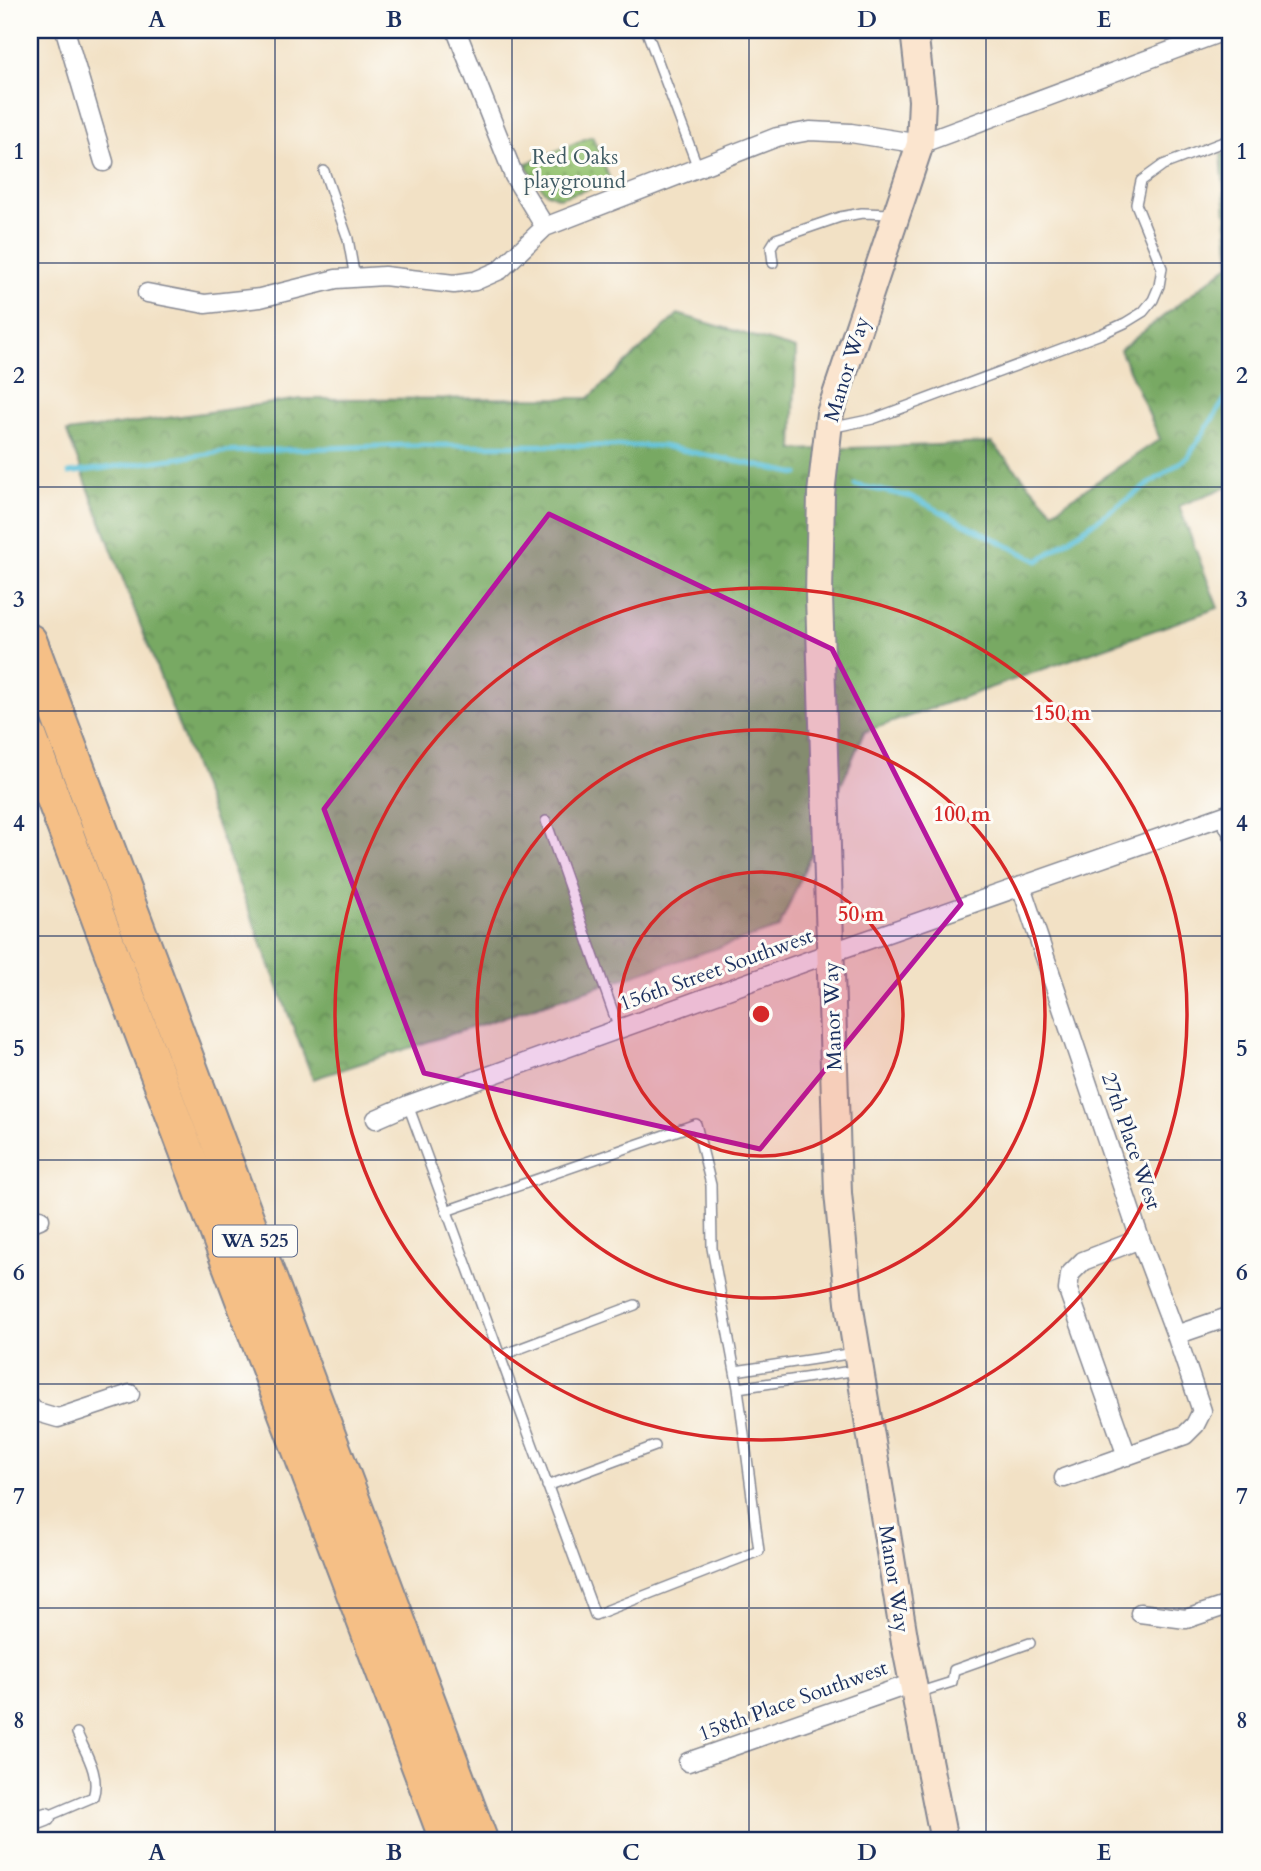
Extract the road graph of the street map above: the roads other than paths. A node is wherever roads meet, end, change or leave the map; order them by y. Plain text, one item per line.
1 (65, 30) edge
2 (456, 30) edge
3 (914, 30) edge
4 (1227, 30) edge
5 (647, 32) dead end
6 (1231, 139) edge
7 (920, 144) junction
8 (104, 162) dead end
9 (698, 168) junction
10 (324, 171) dead end
11 (897, 214) junction
12 (545, 227) junction
13 (774, 263) dead end
14 (355, 278) junction
15 (146, 293) dead end
16 (829, 429) junction
17 (30, 641) edge
18 (30, 737) edge
19 (1225, 815) edge
20 (546, 821) dead end
21 (1231, 840) edge
22 (1021, 886) junction
23 (830, 953) junction
24 (619, 1029) junction
25 (408, 1105) junction
26 (376, 1119) dead end
27 (446, 1211) junction
28 (1140, 1239) junction
29 (635, 1305) dead end
30 (1231, 1316) edge
31 (1176, 1335) junction
32 (500, 1356) junction
33 (858, 1361) junction
34 (735, 1371) junction
35 (738, 1388) junction
36 (130, 1394) dead end
37 (30, 1406) edge
38 (655, 1446) dead end
39 (1127, 1456) junction
40 (1064, 1478) dead end
41 (547, 1486) junction
42 (1231, 1604) edge
43 (1140, 1613) dead end
44 (1030, 1643) dead end
45 (914, 1688) junction
46 (77, 1733) dead end
47 (688, 1762) dead end
48 (38, 1820) edge
49 (447, 1841) edge
50 (481, 1841) edge
51 (944, 1841) edge

1 - 8 street
2 - 12 street
3 - 7 street, Manor Way
4 - 7 street
5 - 9 lane
6 - 16 lane
7 - 9 street
7 - 11 street, Manor Way
9 - 12 street
10 - 14 lane
11 - 13 lane
11 - 16 street, Manor Way
12 - 14 street
14 - 15 street
16 - 23 street, Manor Way
17 - 50 highway, WA 525
18 - 49 highway, WA 525
19 - 21 lane
19 - 22 street, 156th Street Southwest
20 - 24 lane
22 - 23 street, 156th Street Southwest
22 - 28 street, 27th Place West
23 - 24 street, 156th Street Southwest
23 - 33 street, Manor Way
24 - 25 street, 156th Street Southwest
25 - 26 street, 156th Street Southwest
25 - 27 lane
27 - 32 lane
27 - 34 lane
28 - 31 street, 27th Place West
28 - 39 street
29 - 32 lane
30 - 31 street
31 - 39 street, 27th Place West
32 - 41 lane
33 - 34 lane
33 - 35 lane
33 - 45 street, Manor Way
34 - 35 lane
35 - 41 lane
36 - 37 street
38 - 41 lane
39 - 40 street
42 - 43 street
44 - 45 lane
45 - 47 street, 158th Place Southwest
45 - 51 street, Manor Way
46 - 48 lane

